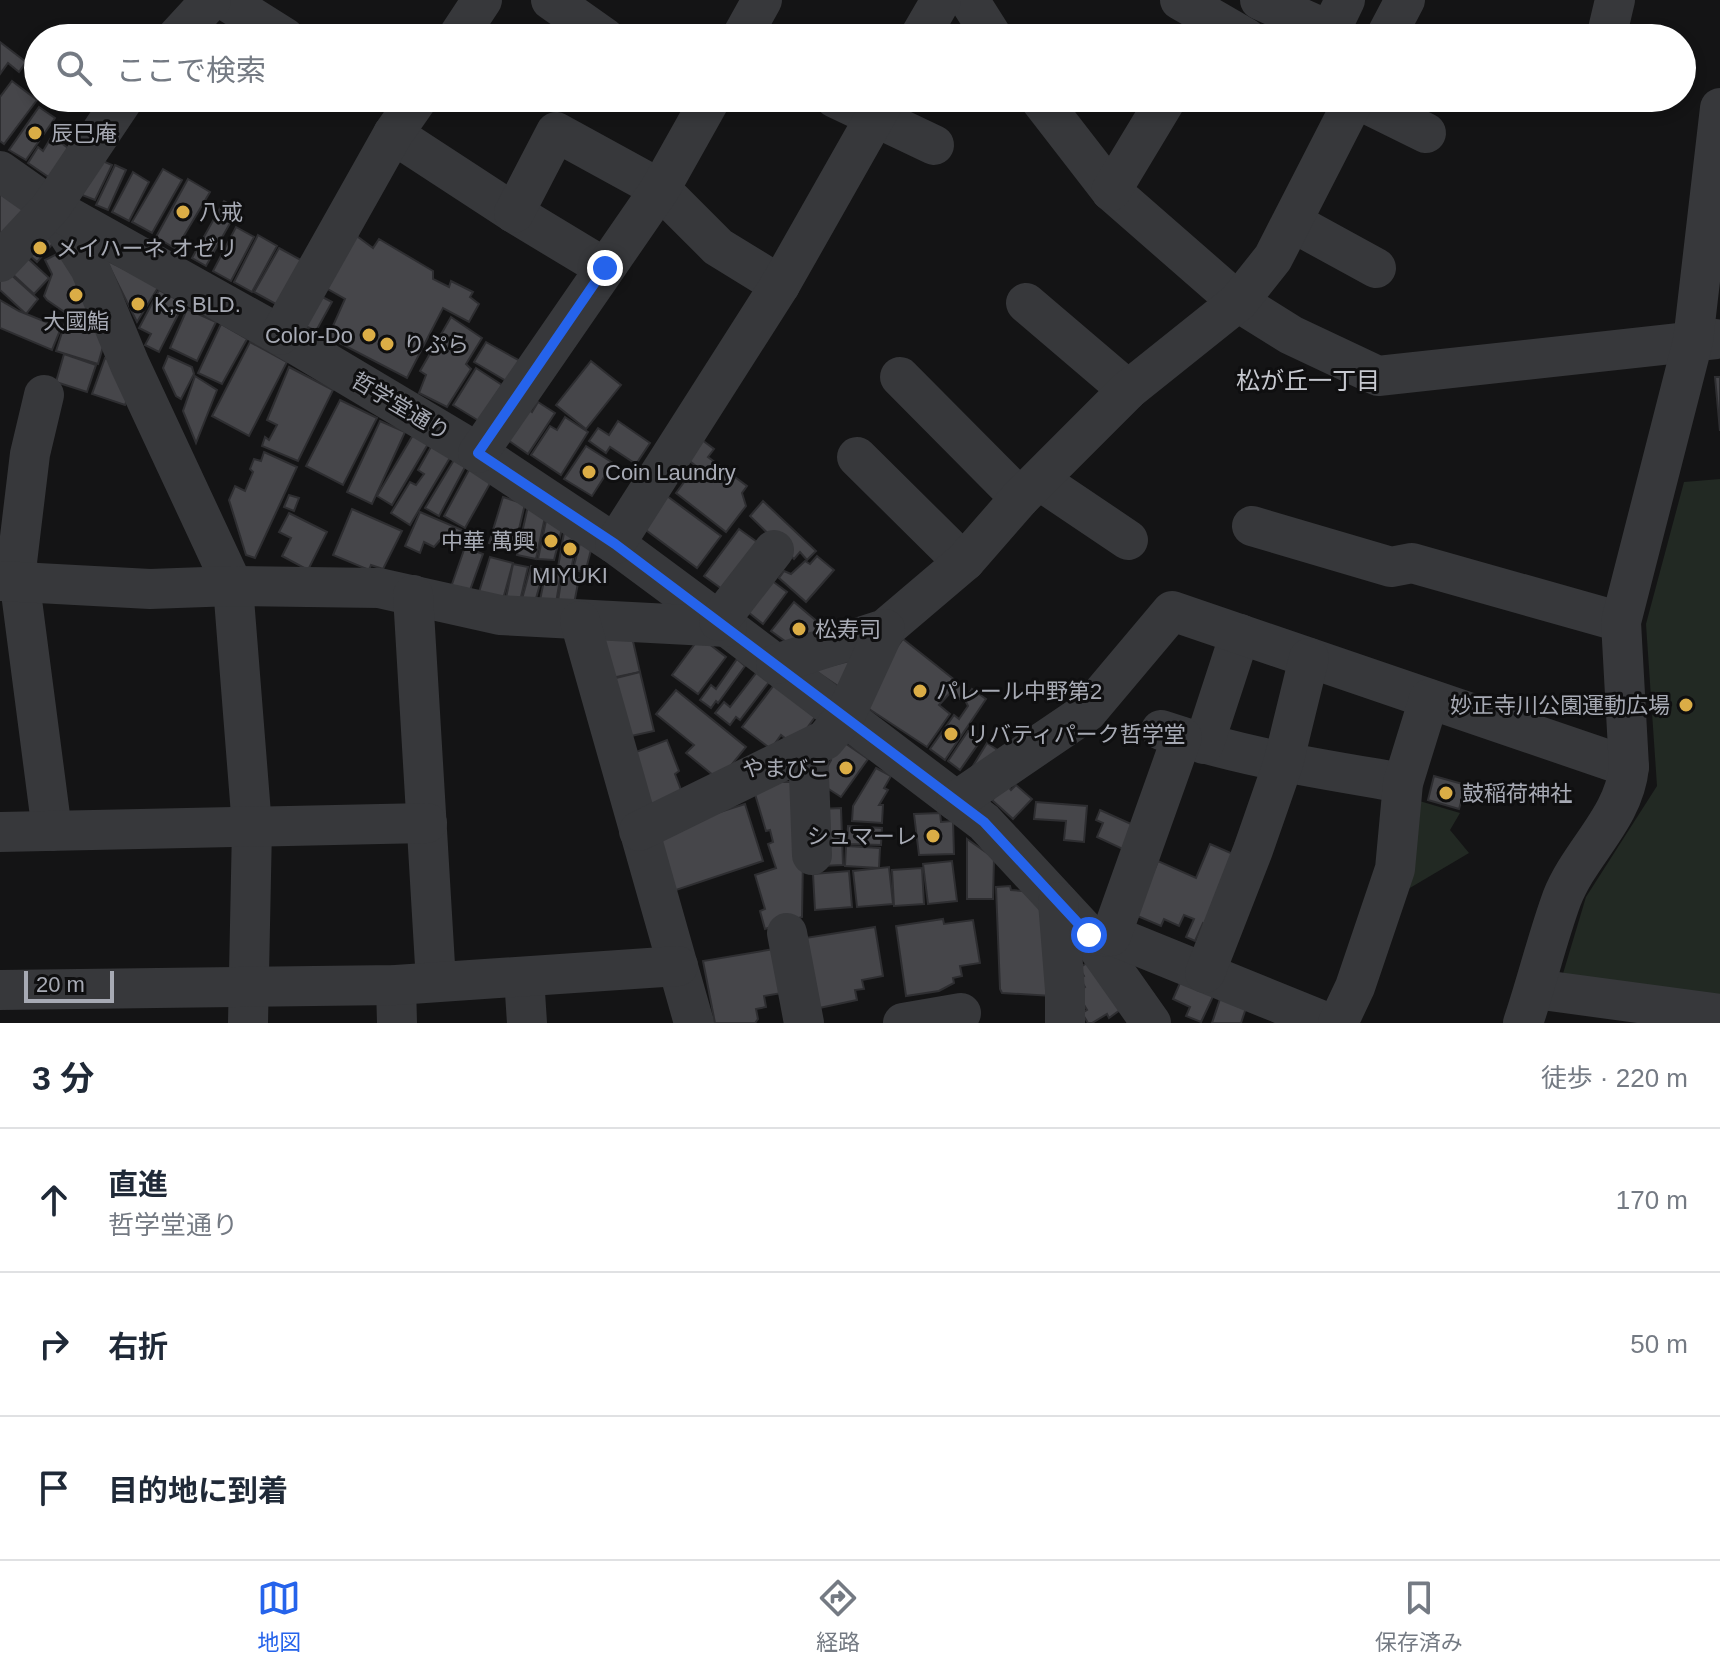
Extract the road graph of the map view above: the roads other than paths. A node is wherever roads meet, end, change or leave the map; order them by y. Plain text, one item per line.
1 (482, 0) edge
2 (551, 0) edge
3 (762, 0) edge
4 (941, 0) edge
5 (969, 0) edge
6 (1180, 0) edge
7 (1260, 0) edge
8 (1345, 0) edge
9 (1405, 0) edge
10 (1615, 0) edge
11 (208, 2) edge
12 (188, 24) edge
13 (255, 24) edge
14 (466, 24) edge
15 (585, 24) edge
16 (749, 24) edge
17 (927, 24) edge
18 (984, 24) edge
19 (1211, 24) edge
20 (1314, 24) edge
21 (1333, 24) edge
22 (1392, 24) edge
23 (1609, 24) edge
24 (1720, 108) edge
25 (115, 112) edge
26 (398, 112) edge
27 (400, 112) edge
28 (703, 112) edge
29 (878, 112) edge
30 (886, 112) edge
31 (1050, 112) edge
32 (1159, 112) edge
33 (1348, 112) edge
34 (1383, 112) edge
35 (1426, 133) dead end
36 (934, 145) dead end
37 (0, 171) edge
38 (660, 189) junction
39 (1111, 191) junction
40 (51, 207) junction
41 (514, 213) junction
42 (1292, 222) junction
43 (0, 262) edge
44 (605, 268) junction
45 (1376, 268) dead end
46 (780, 285) junction
47 (1238, 302) junction
48 (1026, 303) dead end
49 (280, 335) junction
50 (1706, 340) edge
51 (900, 377) dead end
52 (1128, 390) junction
53 (44, 395) dead end
54 (15, 451) edge
55 (478, 453) junction
56 (857, 457) dead end
57 (1030, 489) junction
58 (1252, 526) dead end
59 (1128, 540) dead end
60 (615, 544) junction
61 (774, 550) dead end
62 (965, 561) junction
63 (9, 581) edge
64 (233, 586) junction
65 (413, 595) junction
66 (580, 621) junction
67 (1621, 622) junction
68 (723, 624) junction
69 (885, 629) junction
70 (1240, 634) junction
71 (1309, 658) junction
72 (776, 664) junction
73 (1429, 699) junction
74 (845, 716) junction
75 (1182, 737) junction
76 (808, 749) junction
77 (1283, 764) junction
78 (1629, 767) junction
79 (1403, 783) junction
80 (956, 801) junction
81 (427, 823) junction
82 (252, 827) junction
83 (52, 831) junction
84 (639, 831) junction
85 (0, 832) edge
86 (812, 855) dead end
87 (1058, 902) junction
88 (787, 933) dead end
89 (1100, 936) junction
90 (678, 966) junction
91 (1205, 973) junction
92 (524, 977) junction
93 (436, 982) junction
94 (0, 990) edge
95 (396, 1004) edge
96 (249, 1006) edge
97 (1529, 1006) edge
98 (961, 1013) dead end
99 (1720, 1014) edge
100 (1316, 1020) edge
101 (527, 1023) edge
102 (694, 1023) edge
103 (804, 1023) edge
104 (903, 1023) edge
105 (1065, 1023) edge
106 (1151, 1023) edge

1 - 14 street
2 - 15 street
3 - 16 street
4 - 17 street
5 - 18 street
6 - 19 street
7 - 20 street
8 - 21 street
9 - 22 street
10 - 23 street
11 - 12 street
11 - 13 street
24 - 50 street
25 - 40 street
26 - 49 street
27 - 41 street
28 - 38 street
29 - 46 street
30 - 36 street
31 - 39 street
32 - 39 street
33 - 42 street
34 - 35 street
37 - 40 street, 哲学堂通り
38 - 41 street
38 - 44 street
38 - 46 street
39 - 47 street
40 - 43 street
40 - 49 street, 哲学堂通り
40 - 64 street
41 - 44 street
42 - 45 street
42 - 47 street
44 - 55 street
46 - 60 street
47 - 50 street
47 - 52 street
48 - 52 street
49 - 55 street, 哲学堂通り
50 - 67 street
51 - 57 street
52 - 57 street
53 - 54 street
54 - 63 street
55 - 60 street, 哲学堂通り
56 - 62 street
57 - 59 street
57 - 62 street
58 - 67 street
60 - 68 street, 哲学堂通り
61 - 68 street
62 - 69 street
63 - 64 street
63 - 83 street
64 - 65 street
64 - 82 street
65 - 66 street
65 - 81 street
66 - 68 street
66 - 84 street
67 - 78 street
68 - 72 street, 哲学堂通り
69 - 72 street
69 - 74 street
70 - 71 street
70 - 75 street
70 - 80 street
71 - 73 street
71 - 77 street
72 - 74 street, 哲学堂通り
73 - 78 street
73 - 79 street
74 - 76 street
74 - 80 street, 哲学堂通り
75 - 77 street
75 - 89 street
76 - 84 street
76 - 86 street
77 - 79 street
77 - 91 street
78 - 97 street
79 - 100 street
80 - 87 street, 哲学堂通り
81 - 82 street
81 - 93 street
82 - 83 street
82 - 96 street
83 - 85 street
84 - 90 street
87 - 89 street, 哲学堂通り
87 - 105 street
88 - 103 street
89 - 91 street
89 - 106 street, 哲学堂通り
90 - 92 street
90 - 102 street
91 - 100 street
92 - 93 street
92 - 101 street
93 - 95 street
94 - 96 street
95 - 96 street
97 - 99 street
98 - 104 street

